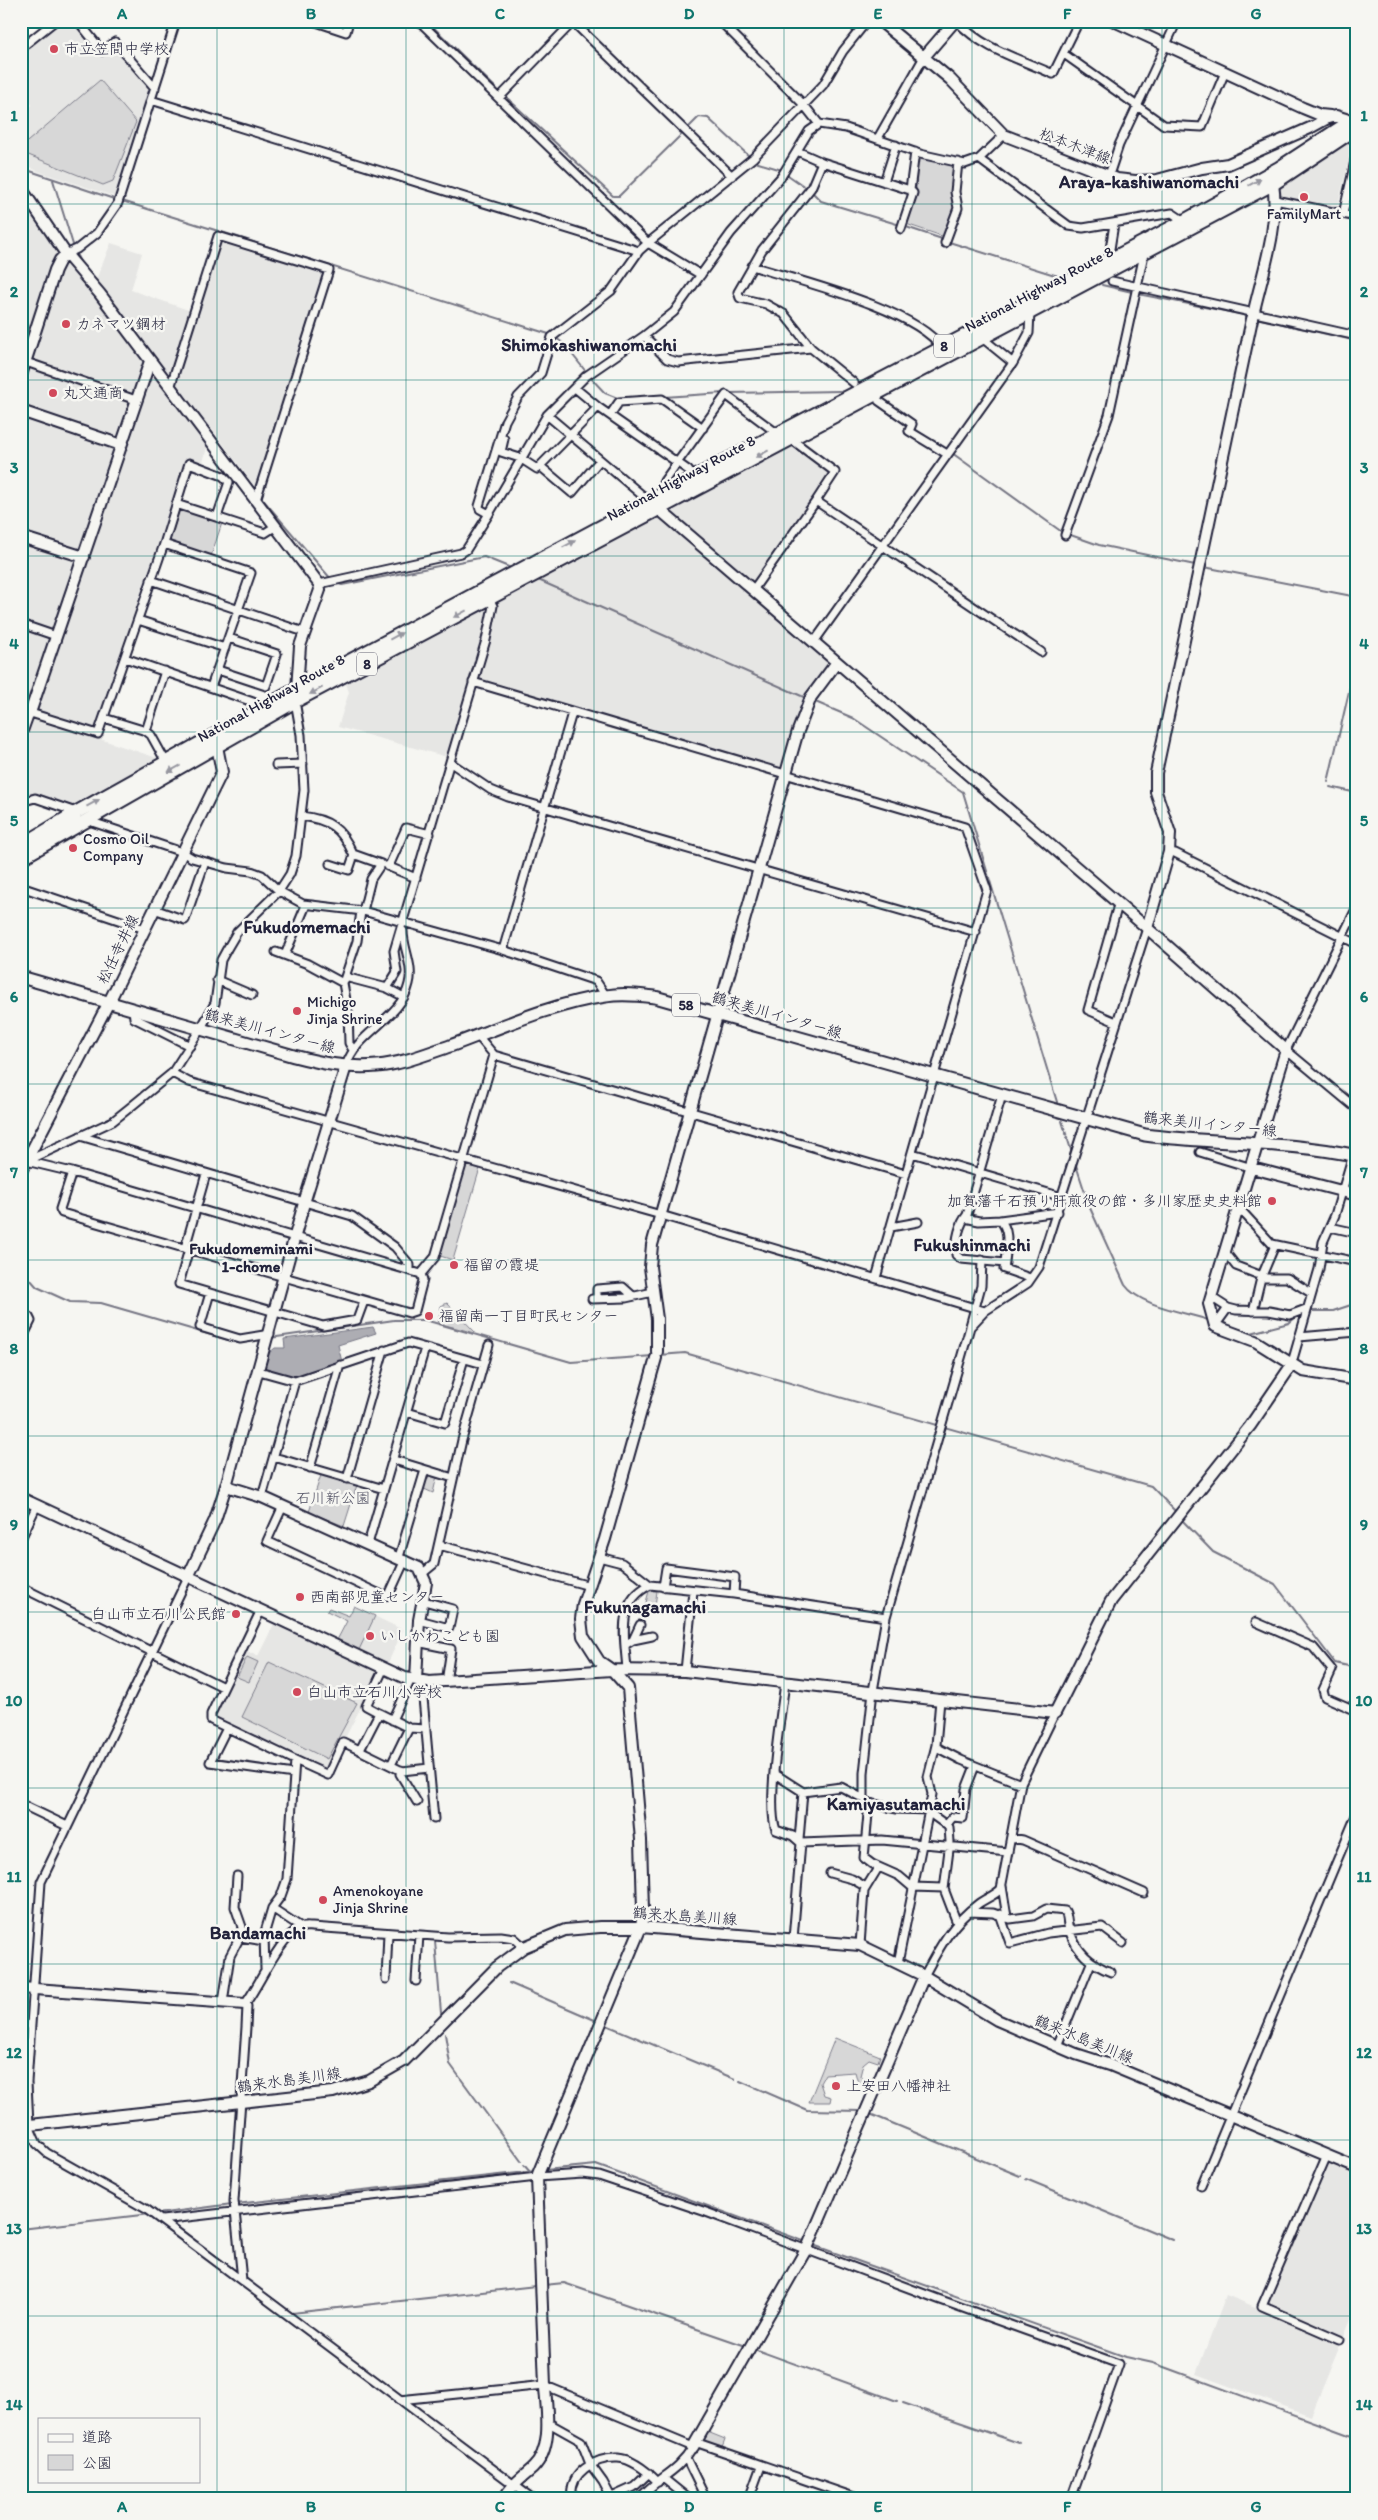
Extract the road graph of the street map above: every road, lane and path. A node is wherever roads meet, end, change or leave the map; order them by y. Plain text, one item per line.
1 (55, 21) edge
2 (78, 21) edge
3 (176, 21) edge
4 (349, 21) edge
5 (419, 21) edge
6 (720, 21) edge
7 (867, 21) edge
8 (880, 21) edge
9 (956, 21) edge
10 (1078, 21) edge
11 (1114, 21) edge
12 (1177, 21) edge
13 (315, 22) edge
14 (573, 22) edge
15 (1166, 45) junction
16 (21, 48) edge
17 (1064, 54) junction
18 (924, 57) junction
19 (1225, 72) junction
20 (155, 88) junction
21 (499, 98) junction
22 (151, 100) junction
23 (804, 105) junction
24 (1139, 107) junction
25 (1336, 116) junction
26 (1355, 122) edge
27 (819, 124) junction
28 (1310, 128) junction
29 (1004, 135) junction
30 (878, 138) junction
31 (896, 145) junction
32 (1311, 148) junction
33 (1357, 150) edge
34 (797, 151) junction
35 (915, 152) junction
36 (979, 159) junction
37 (822, 162) junction
38 (958, 162) junction
39 (1109, 175) junction
40 (1354, 175) edge
41 (732, 176) junction
42 (884, 182) junction
43 (1273, 184) junction
44 (21, 188) edge
45 (910, 190) junction
46 (1275, 200) junction
47 (1343, 214) junction
48 (1357, 217) edge
49 (1184, 221) junction
50 (1114, 224) junction
51 (901, 229) dead end
52 (648, 242) junction
53 (945, 243) dead end
54 (1110, 249) dead end
55 (639, 251) junction
56 (72, 252) junction
57 (1140, 254) junction
58 (752, 266) junction
59 (701, 275) junction
60 (1112, 281) dead end
61 (1136, 287) junction
62 (1030, 312) junction
63 (1253, 316) junction
64 (644, 336) junction
65 (1357, 336) edge
66 (981, 338) junction
67 (811, 348) junction
68 (942, 348) junction
69 (150, 361) junction
70 (26, 362) junction
71 (1013, 363) junction
72 (21, 375) edge
73 (172, 382) junction
74 (854, 383) dead end
75 (574, 388) junction
76 (514, 393) dead end
77 (136, 400) junction
78 (879, 401) dead end
79 (598, 407) junction
80 (21, 411) edge
81 (510, 412) junction
82 (547, 415) junction
83 (610, 415) junction
84 (703, 428) junction
85 (778, 434) junction
86 (570, 435) junction
87 (790, 438) junction
88 (121, 445) junction
89 (949, 452) junction
90 (520, 458) junction
91 (600, 460) junction
92 (678, 463) junction
93 (540, 466) junction
94 (694, 478) junction
95 (665, 493) junction
96 (258, 496) junction
97 (816, 501) junction
98 (176, 504) junction
99 (654, 505) junction
100 (489, 514) junction
101 (217, 517) junction
102 (276, 526) junction
103 (1065, 532) dead end
104 (21, 537) edge
105 (164, 544) junction
106 (882, 547) junction
107 (84, 557) junction
108 (151, 580) junction
109 (512, 580) junction
110 (323, 583) junction
111 (753, 590) junction
112 (489, 599) junction
113 (238, 610) junction
114 (138, 620) junction
115 (21, 624) edge
116 (304, 632) junction
117 (56, 636) junction
118 (229, 638) junction
119 (814, 642) junction
120 (225, 648) junction
121 (1041, 652) dead end
122 (125, 658) junction
123 (837, 662) junction
124 (218, 670) junction
125 (165, 671) junction
126 (473, 682) junction
127 (212, 687) junction
128 (297, 689) junction
129 (253, 702) dead end
130 (294, 702) junction
131 (26, 712) edge
132 (572, 713) junction
133 (104, 718) junction
134 (146, 731) junction
135 (21, 738) edge
136 (216, 740) junction
137 (166, 762) junction
138 (451, 763) junction
139 (303, 764) junction
140 (276, 765) dead end
141 (786, 774) junction
142 (25, 798) edge
143 (544, 808) junction
144 (71, 813) junction
145 (301, 816) junction
146 (92, 822) dead end
147 (430, 834) junction
148 (21, 846) edge
149 (182, 852) junction
150 (1169, 852) junction
151 (354, 854) junction
152 (21, 858) edge
153 (205, 862) junction
154 (330, 864) dead end
155 (381, 864) junction
156 (389, 866) junction
157 (759, 869) junction
158 (416, 878) junction
159 (21, 887) edge
160 (280, 891) junction
161 (306, 905) junction
162 (1118, 905) junction
163 (1357, 907) edge
164 (154, 909) junction
165 (362, 911) junction
166 (404, 923) junction
167 (1147, 928) junction
168 (145, 929) junction
169 (976, 932) junction
170 (1341, 936) junction
171 (1357, 944) edge
172 (503, 950) junction
173 (276, 952) dead end
174 (284, 955) junction
175 (21, 977) edge
176 (217, 980) junction
177 (344, 980) junction
178 (387, 988) junction
179 (252, 994) dead end
180 (606, 996) junction
181 (404, 997) junction
182 (109, 1002) junction
183 (133, 1009) junction
184 (717, 1013) junction
185 (1116, 1022) junction
186 (201, 1028) junction
187 (478, 1036) junction
188 (190, 1046) junction
189 (353, 1050) junction
190 (1286, 1050) junction
191 (494, 1055) junction
192 (346, 1066) junction
193 (172, 1073) junction
194 (934, 1076) junction
195 (1002, 1095) junction
196 (1357, 1109) edge
197 (689, 1111) junction
198 (1086, 1120) junction
199 (330, 1121) junction
200 (80, 1136) junction
201 (1357, 1141) edge
202 (1258, 1145) junction
203 (1200, 1152) dead end
204 (912, 1153) junction
205 (1354, 1155) edge
206 (462, 1160) junction
207 (26, 1161) junction
208 (1252, 1168) junction
209 (21, 1172) edge
210 (72, 1172) junction
211 (206, 1174) junction
212 (906, 1174) junction
213 (980, 1174) junction
214 (1342, 1190) junction
215 (1357, 1195) edge
216 (1062, 1197) junction
217 (304, 1203) junction
218 (1238, 1206) junction
219 (197, 1208) junction
220 (1058, 1212) junction
221 (661, 1214) junction
222 (965, 1218) junction
223 (1000, 1220) junction
224 (918, 1222) dead end
225 (891, 1227) junction
226 (1330, 1227) junction
227 (1357, 1233) edge
228 (296, 1236) junction
229 (1275, 1245) junction
230 (187, 1249) junction
231 (1224, 1252) junction
232 (1322, 1254) junction
233 (982, 1260) junction
234 (1357, 1262) edge
235 (1005, 1263) junction
236 (410, 1270) junction
237 (421, 1274) junction
238 (284, 1276) junction
239 (1261, 1277) junction
240 (876, 1278) junction
241 (1030, 1278) junction
242 (653, 1292) junction
243 (210, 1293) junction
244 (1311, 1293) junction
245 (1211, 1297) junction
246 (594, 1299) dead end
247 (364, 1301) junction
248 (975, 1308) junction
249 (1228, 1308) junction
250 (1306, 1309) junction
251 (985, 1311) junction
252 (1253, 1311) junction
253 (275, 1312) junction
254 (21, 1313) edge
255 (1214, 1326) junction
256 (970, 1327) junction
257 (1357, 1332) edge
258 (269, 1337) junction
259 (1299, 1337) junction
260 (21, 1341) edge
261 (489, 1345) dead end
262 (425, 1348) junction
263 (384, 1350) junction
264 (464, 1359) junction
265 (483, 1364) junction
266 (340, 1365) junction
267 (1291, 1366) junction
268 (259, 1371) junction
269 (1357, 1380) edge
270 (295, 1381) junction
271 (408, 1412) junction
272 (274, 1456) junction
273 (394, 1460) junction
274 (310, 1468) junction
275 (425, 1470) junction
276 (453, 1478) junction
277 (347, 1479) junction
278 (226, 1486) junction
279 (384, 1489) junction
280 (262, 1497) junction
281 (21, 1498) edge
282 (37, 1505) junction
283 (282, 1506) junction
284 (21, 1539) edge
285 (368, 1544) junction
286 (439, 1545) junction
287 (599, 1557) junction
288 (402, 1558) junction
289 (423, 1573) junction
290 (188, 1577) junction
291 (650, 1585) junction
292 (590, 1586) junction
293 (21, 1587) edge
294 (663, 1587) junction
295 (693, 1591) junction
296 (734, 1594) junction
297 (424, 1601) junction
298 (260, 1612) junction
299 (886, 1617) junction
300 (419, 1620) junction
301 (1256, 1622) dead end
302 (640, 1625) dead end
303 (652, 1636) dead end
304 (633, 1640) junction
305 (417, 1642) junction
306 (625, 1645) junction
307 (151, 1652) junction
308 (383, 1670) junction
309 (612, 1670) junction
310 (627, 1670) junction
311 (685, 1671) junction
312 (413, 1680) junction
313 (446, 1682) junction
314 (785, 1683) junction
315 (224, 1687) junction
316 (873, 1691) junction
317 (940, 1700) junction
318 (1357, 1711) edge
319 (379, 1713) junction
320 (1056, 1713) junction
321 (392, 1720) junction
322 (227, 1728) junction
323 (409, 1728) junction
324 (426, 1729) junction
325 (936, 1747) junction
326 (360, 1750) junction
327 (295, 1760) junction
328 (391, 1765) junction
329 (975, 1766) junction
330 (429, 1768) junction
331 (401, 1770) junction
332 (294, 1774) junction
333 (775, 1774) junction
334 (1021, 1784) junction
335 (803, 1792) junction
336 (866, 1801) junction
337 (417, 1802) dead end
338 (21, 1804) edge
339 (929, 1811) junction
340 (1357, 1813) edge
341 (434, 1819) dead end
342 (947, 1824) junction
343 (67, 1826) junction
344 (1011, 1838) junction
345 (866, 1841) junction
346 (800, 1842) junction
347 (920, 1845) junction
348 (948, 1847) junction
349 (1008, 1852) junction
350 (878, 1868) junction
351 (830, 1872) dead end
352 (237, 1876) dead end
353 (1002, 1886) junction
354 (866, 1887) junction
355 (912, 1887) junction
356 (944, 1888) junction
357 (1144, 1893) dead end
358 (272, 1908) junction
359 (969, 1912) junction
360 (1004, 1916) junction
361 (957, 1923) junction
362 (641, 1926) junction
363 (301, 1927) junction
364 (1069, 1930) junction
365 (388, 1933) junction
366 (419, 1935) junction
367 (240, 1937) junction
368 (793, 1939) junction
369 (264, 1942) junction
370 (1123, 1943) dead end
371 (860, 1946) junction
372 (524, 1947) junction
373 (280, 1949) junction
374 (1091, 1962) junction
375 (898, 1963) junction
376 (265, 1970) junction
377 (1111, 1972) dead end
378 (924, 1976) junction
379 (386, 1979) dead end
380 (416, 1981) dead end
381 (21, 1988) edge
382 (33, 1989) junction
383 (224, 2002) junction
384 (245, 2004) junction
385 (1057, 2046) junction
386 (240, 2102) junction
387 (1232, 2116) junction
388 (25, 2126) edge
389 (1327, 2155) junction
390 (1357, 2168) edge
391 (538, 2173) junction
392 (1202, 2186) dead end
393 (234, 2206) junction
394 (159, 2219) junction
395 (807, 2246) junction
396 (242, 2280) junction
397 (1340, 2340) dead end
398 (545, 2387) junction
399 (398, 2400) junction
400 (547, 2422) junction
401 (694, 2444) junction
402 (686, 2458) junction
403 (590, 2464) junction
404 (761, 2466) junction
405 (649, 2474) junction
406 (661, 2480) junction
407 (513, 2484) junction
408 (612, 2498) edge
409 (504, 2499) edge
410 (533, 2499) edge
411 (572, 2499) edge
412 (639, 2499) edge
413 (689, 2499) edge
414 (706, 2499) edge
415 (749, 2499) edge
416 (860, 2499) edge
417 (1071, 2499) edge

1 - 16 street
2 - 20 street
3 - 20 street
4 - 13 street
5 - 21 street
6 - 23 street
7 - 23 street
8 - 18 street, 松本木津線
9 - 17 street
9 - 18 street
10 - 17 street
11 - 15 street
12 - 15 street
14 - 21 street
14 - 41 street
15 - 19 street
15 - 24 street
17 - 24 street
18 - 29 street, 松本木津線
18 - 30 street
19 - 24 street
19 - 25 street
20 - 22 street
21 - 52 street
22 - 55 street
22 - 56 street
23 - 27 street
23 - 41 street
24 - 39 street
25 - 26 street
25 - 28 street, 松本木津線
26 - 32 highway, National Highway Route 8 / 8
26 - 43 highway, National Highway Route 8 / 8
27 - 30 street
27 - 34 street
28 - 32 street
28 - 39 street, 松本木津線
29 - 36 street
29 - 39 street, 松本木津線
30 - 31 street
31 - 35 street
31 - 42 street
49 -> 32 highway, National Highway Route 8 / 8
33 - 40 street
34 - 37 street
34 - 59 street
35 - 38 street
35 - 45 street
36 - 38 street
36 - 50 street
37 - 42 street
37 - 58 street
38 - 53 street
40 - 47 street
41 - 52 street
42 - 45 street
43 - 46 street
43 - 57 highway, National Highway Route 8 / 8
44 - 56 street
45 - 51 street
46 - 47 street
46 - 63 street
47 - 48 street
49 - 50 street
49 - 68 highway, National Highway Route 8 / 8
50 - 54 street
52 - 55 street
52 - 59 street
55 - 81 street
56 - 69 street
56 - 70 street
57 - 61 street
57 - 62 highway, National Highway Route 8 / 8
58 - 67 street
58 - 68 street
59 - 64 street
60 - 61 street
61 - 63 street
61 - 103 street
62 - 66 highway, National Highway Route 8 / 8
62 - 71 street
63 - 65 street
63 - 150 street
64 - 67 street
64 - 75 street
66 - 71 street
66 - 87 highway, National Highway Route 8 / 8
67 - 74 street
68 - 85 highway, National Highway Route 8 / 8
69 - 73 street
69 - 77 street
70 - 72 street
70 - 77 street
71 - 89 street
73 - 96 street
73 - 96 street
75 - 79 street
75 - 82 street
76 - 81 street
77 - 88 street
78 - 89 street
79 - 83 street
79 - 86 street
80 - 88 street
81 - 90 street
81 - 100 street
82 - 86 street
82 - 90 street
83 - 84 street
83 - 92 street
84 - 85 street
84 - 92 street
85 - 94 highway, National Highway Route 8 / 8
86 - 91 street
86 - 93 street
87 - 97 street
87 -> 99 highway, National Highway Route 8 / 8
88 - 107 street
89 - 106 street
90 - 93 street
90 - 100 street
91 - 93 street
91 - 99 street
92 - 94 street
92 - 95 street
94 - 95 highway, National Highway Route 8 / 8
95 - 99 highway, National Highway Route 8 / 8
96 - 102 street
97 - 106 street
97 - 111 street
98 - 101 street
98 - 101 street
98 - 105 street
99 - 109 highway, National Highway Route 8 / 8
99 - 111 street
100 - 110 street
101 - 102 street
102 - 110 street
104 - 107 street
105 - 108 street
105 - 113 street
106 - 119 street
106 - 121 street
107 - 117 street
108 - 113 street
108 - 114 street
109 - 112 highway, National Highway Route 8 / 8
128 -> 109 highway, National Highway Route 8 / 8
110 - 116 street
111 - 119 street
112 - 126 street
112 -> 130 highway, National Highway Route 8 / 8
113 - 116 street
113 - 118 street
114 - 120 street
114 - 122 street
115 - 117 street
116 - 128 street
117 - 131 street
118 - 120 street
118 - 124 street
119 - 123 street
120 - 124 street
122 - 125 street
122 - 133 street
123 - 141 street
123 - 162 street
124 - 127 street
125 - 127 street
125 - 134 street
126 - 132 street
126 - 138 street
127 - 129 street
128 - 130 street
128 - 136 highway, National Highway Route 8 / 8
130 - 136 highway, National Highway Route 8 / 8
130 - 139 street
131 - 133 street
131 - 135 street
132 - 141 street
132 - 143 street
133 - 134 street
134 - 137 street
136 - 137 highway, National Highway Route 8 / 8
136 - 149 street, 松任寺井線
136 -> 152 highway, National Highway Route 8 / 8
144 -> 137 highway, National Highway Route 8 / 8
138 - 143 street
138 - 147 street
139 - 140 street
139 - 145 street
141 - 157 street
141 - 169 street
142 - 144 street
142 - 144 street
143 - 157 street
143 - 172 street
144 - 148 highway, National Highway Route 8 / 8
145 - 151 street
145 - 160 street
146 - 149 street
147 - 156 street
147 - 158 street
149 - 153 street
149 - 164 street, 松任寺井線
150 - 167 street
150 - 170 street
151 - 154 street
151 - 155 street
153 - 160 street
153 - 164 street
155 - 156 street
155 - 165 street
156 - 158 street
157 - 169 street
157 - 184 street
158 - 166 street
159 - 168 street
160 - 161 street
160 - 176 street
161 - 165 street
161 - 174 street
162 - 167 street
162 - 185 street
163 - 170 street
164 - 168 street, 松任寺井線
165 - 166 street
165 - 177 street
166 - 172 street
166 - 178 street
166 - 181 street
167 - 185 street
167 - 190 street
168 - 182 street, 松任寺井線
169 - 194 street
170 - 171 street
170 - 190 street
172 - 180 street
173 - 174 street
174 - 177 street
175 - 182 main road, 鶴来美川インター線 / 58
176 - 179 street
176 - 186 street
177 - 178 street
177 - 189 street
178 - 181 street
180 - 184 main road, 鶴来美川インター線 / 58
180 - 187 main road, 鶴来美川インター線 / 58
181 - 189 street
182 - 183 main road, 鶴来美川インター線 / 58
182 - 207 street, 松任寺井線
183 - 186 main road, 鶴来美川インター線 / 58
183 - 188 street
184 - 194 main road, 鶴来美川インター線 / 58
184 - 197 street
185 - 198 street
186 - 188 street
186 - 192 main road, 鶴来美川インター線 / 58
187 - 191 street
187 - 192 main road, 鶴来美川インター線 / 58
188 - 193 street
189 - 192 street
190 - 196 street
190 - 202 street
191 - 197 street
191 - 206 street
192 - 199 street
193 - 199 street
193 - 200 street
194 - 195 main road, 鶴来美川インター線 / 58
194 - 204 street
195 - 198 main road, 鶴来美川インター線 / 58
195 - 213 street
197 - 212 street
197 - 221 street
198 - 202 main road, 鶴来美川インター線 / 58
198 - 216 street
199 - 206 street
199 - 217 street
200 - 207 street
200 - 211 street
201 - 205 street
202 - 205 main road, 鶴来美川インター線 / 58
202 - 208 street
203 - 208 street
204 - 212 street
204 - 213 street
205 - 214 street
206 - 221 street
206 - 237 street
207 - 209 street, 松任寺井線
207 - 210 street
208 - 214 street
208 - 218 street
210 - 219 street
210 - 230 street
211 - 217 street
211 - 219 street
212 - 225 street
213 - 216 street
213 - 222 street
214 - 215 street
214 - 226 street
216 - 220 street
217 - 228 street
217 - 236 street
218 - 229 street
218 - 231 street
219 - 228 street
219 - 230 street
220 - 223 street
220 - 241 street
221 - 240 street
221 - 242 street
222 - 223 street
222 - 233 street
223 - 235 street
224 - 225 street
225 - 240 street
226 - 227 street
226 - 232 street
228 - 236 street
228 - 238 street
229 - 232 street
229 - 239 street
230 - 238 street
230 - 243 street
231 - 239 street
231 - 245 street
232 - 234 street
232 - 244 street
233 - 235 street
233 - 248 street
235 - 241 street
236 - 237 street
237 - 247 street
238 - 247 street
238 - 253 street
239 - 244 street
239 - 252 street
240 - 248 street
241 - 251 street
242 - 246 street
242 - 287 street
243 - 253 street
243 - 258 street
244 - 250 street
245 - 249 street
245 - 255 street
247 - 253 street
248 - 251 street
248 - 256 street
249 - 252 street
249 - 255 street
250 - 252 street
250 - 259 street
251 - 256 street
253 - 258 street
254 - 260 street
255 - 267 street
256 - 299 street
257 - 259 street
258 - 268 street
259 - 267 street
261 - 265 street
262 - 263 street
262 - 264 street
262 - 271 street
263 - 266 street
263 - 277 street
264 - 265 street
264 - 271 street
265 - 276 street
266 - 270 street
266 - 274 street
267 - 269 street
267 - 320 street
268 - 270 street
268 - 278 street
270 - 272 street
271 - 273 street
272 - 274 street
272 - 280 street
273 - 275 street
273 - 279 street
274 - 277 street
275 - 276 street
275 - 288 street
276 - 286 street
277 - 279 street
278 - 280 street
278 - 290 street
279 - 285 street
280 - 283 street
281 - 282 street
282 - 284 street
282 - 290 street
283 - 285 street
283 - 288 street
285 - 288 street
286 - 289 street
286 - 292 street
287 - 291 street
287 - 292 street
288 - 289 street
289 - 297 street
290 - 298 street
290 - 307 street
291 - 294 street
291 - 306 street
292 - 309 street
293 - 307 street
294 - 295 street
294 - 296 street
295 - 296 street
295 - 311 street
296 - 299 street
297 - 300 street
297 - 300 street
298 - 308 street
298 - 315 street
299 - 316 street
300 - 305 street
301 - 318 street
302 - 304 street
303 - 304 street
304 - 306 street
305 - 312 street
305 - 313 street
306 - 310 street
307 - 315 street
307 - 343 street
308 - 312 street
308 - 319 street
309 - 310 street
309 - 313 street
309 - 362 street
310 - 311 street
311 - 314 street
312 - 313 street
312 - 321 street
312 - 324 street
314 - 316 street
314 - 333 street
315 - 322 street
316 - 317 street
316 - 336 street
317 - 320 street
317 - 325 street
319 - 321 street
319 - 326 street
320 - 334 street
321 - 323 street
322 - 327 street
322 - 332 street
323 - 324 street
323 - 328 street
324 - 330 street
325 - 329 street
325 - 339 street
326 - 327 street
326 - 328 street
327 - 332 street
328 - 331 street
329 - 334 street
329 - 342 street
330 - 331 street
330 - 341 street
331 - 337 street
332 - 358 street
333 - 335 street
333 - 346 street
334 - 344 street
335 - 336 street
335 - 346 street
336 - 339 street
336 - 345 street
338 - 343 street
339 - 342 street
339 - 347 street
340 - 387 street
342 - 348 street
343 - 382 street
344 - 349 street
344 - 357 street
345 - 346 street
345 - 347 street
345 - 350 street
346 - 368 street
347 - 348 street
347 - 355 street
348 - 349 street
348 - 356 street
349 - 353 street
350 - 354 street
350 - 355 street
351 - 354 street
352 - 367 street
353 - 359 street
353 - 360 street
354 - 371 street
355 - 356 street
355 - 375 street
356 - 361 street
358 - 363 street
358 - 369 street
359 - 360 street
359 - 361 street
360 - 364 street
360 - 364 street
361 - 378 street
362 - 368 street, 鶴来水島美川線
362 - 372 street, 鶴来水島美川線
362 - 391 street
363 - 365 street
363 - 373 street
364 - 370 street
364 - 374 street
365 - 366 street
365 - 379 street
366 - 372 street
366 - 380 street
367 - 369 street
367 - 383 street
368 - 371 street, 鶴来水島美川線
369 - 373 street
369 - 376 street
371 - 375 street, 鶴来水島美川線
372 - 386 street, 鶴来水島美川線
373 - 376 street
374 - 377 street
374 - 385 street
375 - 378 street, 鶴来水島美川線
376 - 384 street
378 - 385 street, 鶴来水島美川線
378 - 395 street
381 - 382 street
382 - 383 street
382 - 388 street
383 - 384 street
384 - 386 street
385 - 387 street, 鶴来水島美川線
386 - 388 street, 鶴来水島美川線
386 - 393 street
387 - 389 street, 鶴来水島美川線
387 - 392 street
388 - 394 street
389 - 390 street, 鶴来水島美川線
389 - 397 street
391 - 393 street
391 - 395 street
391 - 398 street
393 - 394 street
393 - 396 street
394 - 396 street
395 - 401 street
395 - 417 street
396 - 399 street
398 - 399 street
398 - 400 street
398 - 401 street
399 - 407 street
400 - 403 street
400 - 407 street
401 - 402 street
401 - 404 street
402 - 406 street
402 - 414 street
403 - 405 street
403 - 408 street
403 - 411 street
404 - 415 street
404 - 416 street
405 - 406 street
405 - 408 street
406 - 412 street
406 - 413 street
407 - 409 street
407 - 410 street

